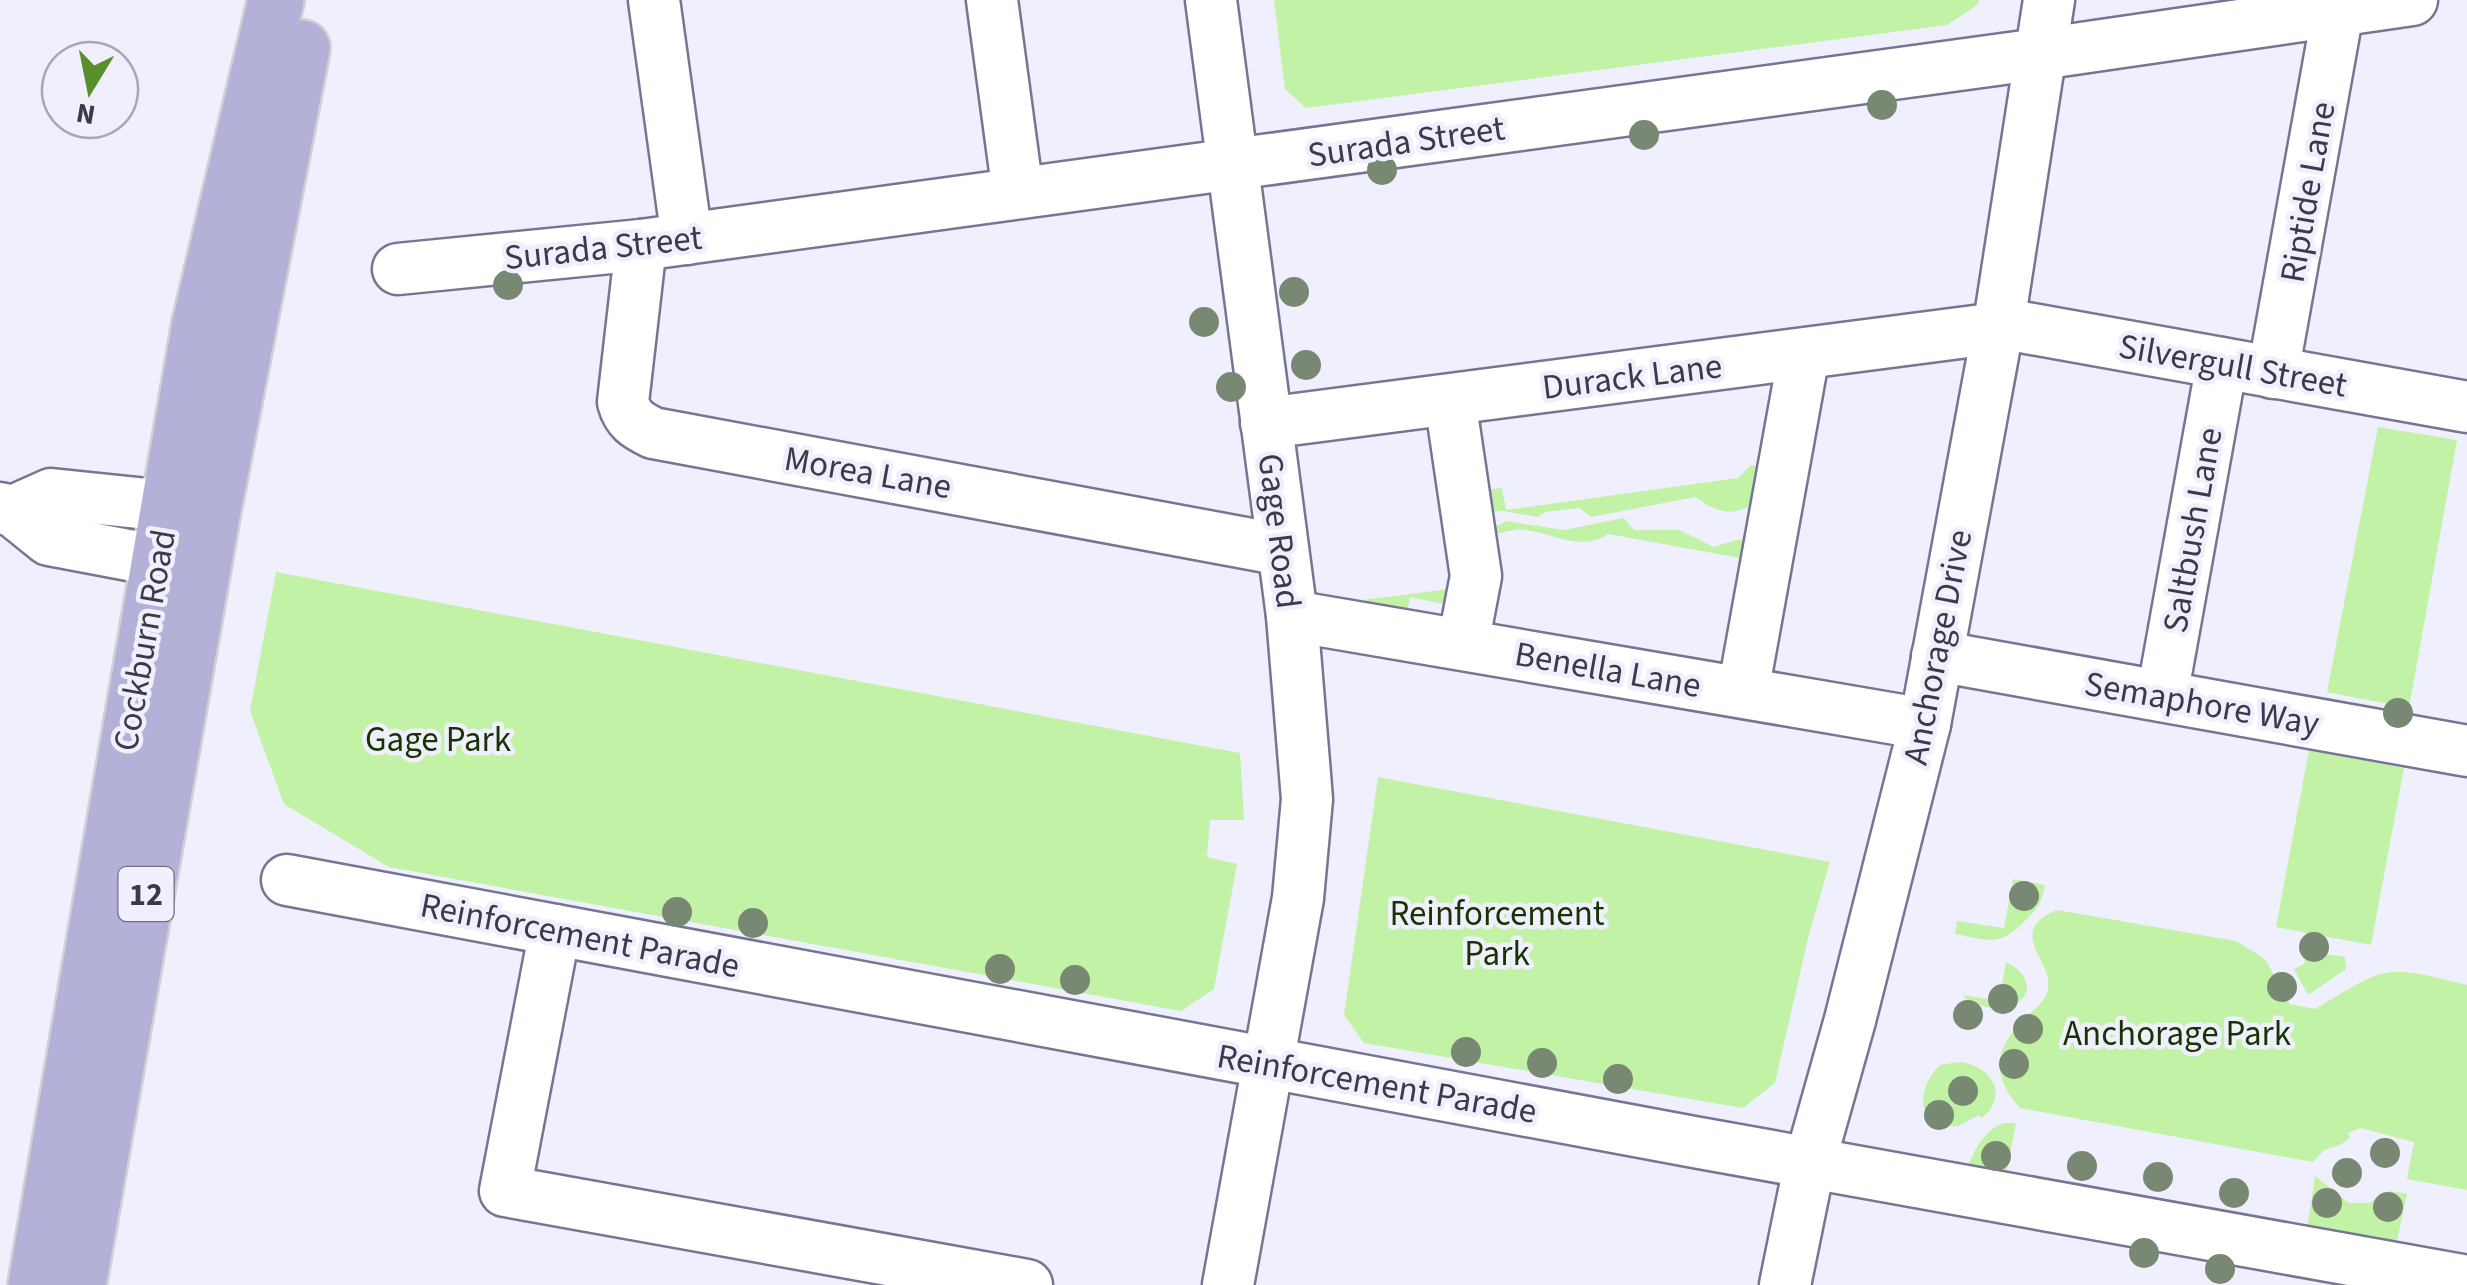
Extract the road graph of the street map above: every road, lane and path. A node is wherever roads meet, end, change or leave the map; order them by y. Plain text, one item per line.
1 (276, 0) edge
2 (312, 0) edge
3 (654, 0) edge
4 (992, 0) edge
5 (1211, 0) edge
6 (2049, 0) edge
7 (2412, 0) edge
8 (2338, 11) junction
9 (2040, 54) junction
10 (1231, 165) junction
11 (1018, 193) junction
12 (664, 242) junction
13 (398, 269) dead end
14 (1998, 325) junction
15 (1804, 354) junction
16 (2222, 363) junction
17 (2273, 373) junction
18 (1450, 400) junction
19 (2467, 406) edge
20 (1266, 423) junction
21 (6, 510) edge
22 (189, 510) junction
23 (1283, 550) junction
24 (180, 565) junction
25 (1292, 616) junction
26 (1464, 644) junction
27 (1938, 656) junction
28 (1743, 692) junction
29 (2162, 696) junction
30 (1925, 724) junction
31 (2467, 751) edge
32 (287, 880) dead end
33 (555, 930) junction
34 (1269, 1063) junction
35 (1810, 1162) junction
36 (2254, 1264) edge
37 (2467, 1281) edge
38 (36, 1285) edge
39 (78, 1285) edge
40 (1027, 1285) edge
41 (1228, 1285) edge
42 (1785, 1285) edge

1 - 22 main road, Cockburn Road / 12
2 - 22 main road, Cockburn Road / 12
3 - 12 street, Morea Lane
4 - 11 street
5 - 10 street, Gage Road
6 - 9 street, Anchorage Drive
7 - 8 street, Surada Street
8 - 9 street, Surada Street
8 - 17 street, Riptide Lane
9 - 10 street, Surada Street
9 - 14 street, Anchorage Drive
10 - 11 street, Surada Street
10 - 20 street, Gage Road
11 - 12 street, Surada Street
12 - 13 street, Surada Street
12 - 23 street, Morea Lane
14 - 15 street, Durack Lane
14 - 16 street, Silvergull Street
14 - 27 street, Anchorage Drive
15 - 18 street, Durack Lane
15 - 28 street
16 - 17 street, Silvergull Street
16 - 29 street, Saltbush Lane
17 - 19 street, Silvergull Street
18 - 20 street, Durack Lane
18 - 26 street
20 - 23 street, Gage Road
21 - 22 street
21 - 24 street
22 - 24 main road, Cockburn Road / 12
23 - 25 street, Gage Road
24 - 38 main road, Cockburn Road / 12
24 - 39 main road, Cockburn Road / 12
25 - 26 street, Benella Lane
25 - 34 street, Gage Road
26 - 28 street, Benella Lane
27 - 29 street, Semaphore Way
27 - 30 street, Anchorage Drive
28 - 30 street, Benella Lane
29 - 31 street, Semaphore Way
30 - 35 street, Anchorage Drive
32 - 33 street, Reinforcement Parade
33 - 34 street, Reinforcement Parade
33 - 40 street
34 - 35 street, Reinforcement Parade
34 - 41 street, Gage Road
35 - 36 street, Reinforcement Parade
35 - 42 street, Anchorage Drive
36 - 37 street, Reinforcement Parade

